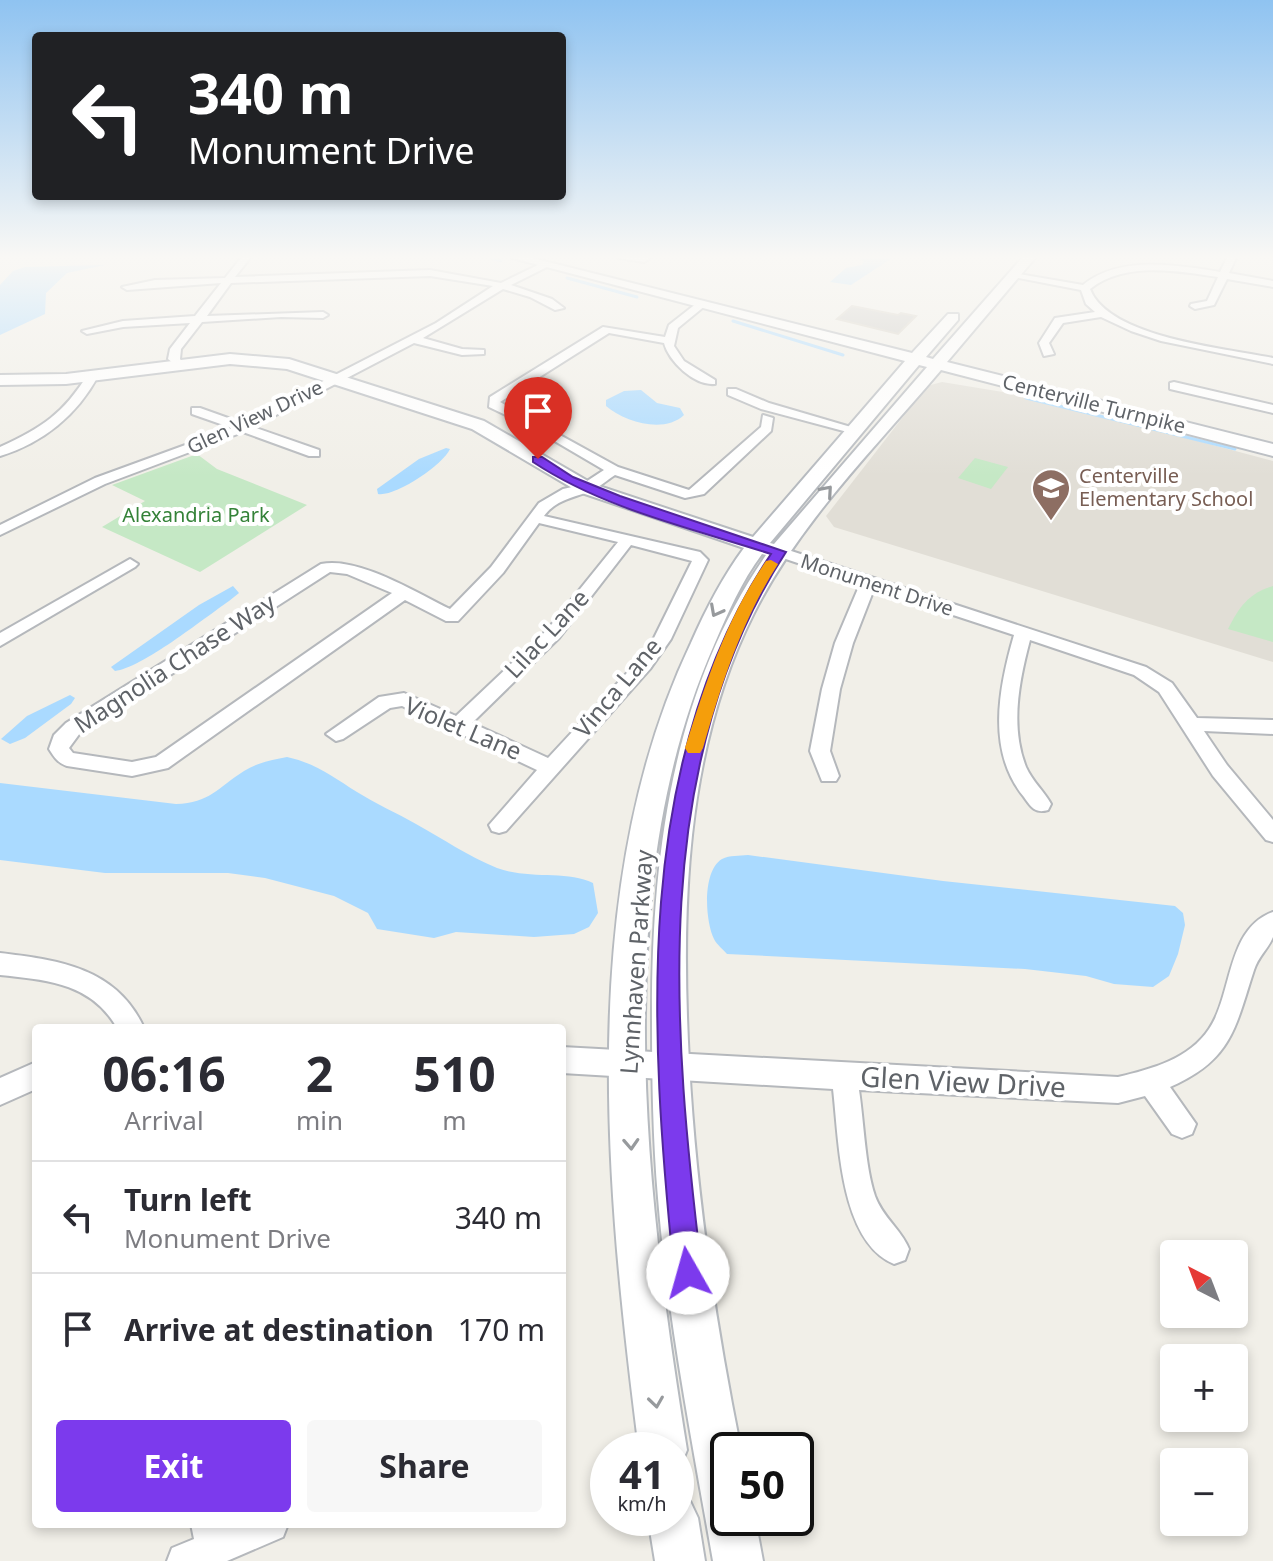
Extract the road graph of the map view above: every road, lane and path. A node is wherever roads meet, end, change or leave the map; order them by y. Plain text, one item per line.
1 (189, 331) edge
2 (426, 331) edge
3 (604, 331) edge
4 (616, 331) edge
5 (673, 331) edge
6 (803, 331) edge
7 (941, 331) edge
8 (966, 331) edge
9 (1052, 331) edge
10 (1140, 331) edge
11 (413, 339) junction
12 (668, 341) junction
13 (480, 352) dead end
14 (1048, 354) dead end
15 (914, 359) junction
16 (1273, 361) edge
17 (178, 364) junction
18 (936, 365) junction
19 (92, 376) junction
20 (337, 379) junction
21 (0, 380) edge
22 (1174, 386) dead end
23 (1273, 409) edge
24 (196, 411) dead end
25 (510, 411) junction
26 (772, 413) junction
27 (483, 426) junction
28 (242, 427) junction
29 (855, 430) junction
30 (1272, 446) edge
31 (0, 452) edge
32 (314, 453) dead end
33 (613, 470) junction
34 (586, 488) junction
35 (535, 518) junction
36 (0, 531) edge
37 (628, 539) junction
38 (768, 549) junction
39 (130, 564) dead end
40 (869, 582) junction
41 (402, 594) junction
42 (1023, 633) junction
43 (0, 640) edge
44 (459, 724) junction
45 (1191, 724) junction
46 (1273, 727) edge
47 (336, 734) dead end
48 (550, 767) junction
49 (829, 776) dead end
50 (1041, 804) dead end
51 (499, 825) dead end
52 (1273, 834) edge
53 (1273, 922) edge
54 (0, 964) edge
55 (129, 1024) edge
56 (566, 1060) edge
57 (629, 1066) junction
58 (671, 1068) junction
59 (844, 1076) junction
60 (32, 1077) edge
61 (1151, 1083) junction
62 (0, 1092) edge
63 (1182, 1124) dead end
64 (894, 1249) dead end
65 (661, 1432) edge
66 (714, 1432) edge
67 (257, 1528) edge
68 (676, 1536) edge
69 (202, 1545) edge
70 (680, 1561) edge

1 - 17 street
2 - 11 street, Glen View Drive
3 - 25 street
4 - 12 street
5 - 12 street
6 - 15 main road, Centerville Turnpike
7 - 15 main road, Lynnhaven Parkway
8 - 18 main road, Lynnhaven Parkway
9 - 14 street
10 - 16 street
11 - 13 street
11 - 20 street, Glen View Drive
12 - 26 street
15 - 18 main road, Centerville Turnpike
15 - 29 main road, Lynnhaven Parkway
17 - 19 main road, Monument Drive
17 - 20 main road, Monument Drive
18 - 30 main road, Centerville Turnpike
38 -> 18 main road, Lynnhaven Parkway
19 - 21 main road, Monument Drive
19 - 31 street
20 - 27 main road, Monument Drive
20 - 28 street, Glen View Drive
22 - 23 street
24 - 28 street
25 - 27 street
25 - 33 street
26 - 29 street
26 - 33 street
27 - 34 main road, Monument Drive
28 - 32 street
28 - 36 street, Glen View Drive
29 - 38 main road, Lynnhaven Parkway
33 - 34 street
34 - 35 street
34 - 38 main road, Monument Drive
35 - 37 street, Vinca Lane
35 - 41 street, Magnolia Chase Way
37 - 44 street, Lilac Lane
37 - 48 street, Vinca Lane
38 - 40 street, Monument Drive
38 -> 57 main road, Lynnhaven Parkway
38 - 58 main road, Lynnhaven Parkway
39 - 43 street
40 - 42 street, Monument Drive
40 - 49 street
41 - 41 street, Magnolia Chase Way
42 - 45 street, Monument Drive
42 - 50 street
44 - 47 street, Violet Lane
44 - 48 street, Violet Lane
45 - 46 street
45 - 52 street, Monument Drive
48 - 51 street, Vinca Lane
53 - 61 street, Glen View Drive
54 - 55 street
56 - 57 street, Glen View Drive
57 - 58 street, Glen View Drive
57 -> 65 main road, Lynnhaven Parkway
58 - 59 street, Glen View Drive
58 - 66 main road, Lynnhaven Parkway
59 - 61 street, Glen View Drive
59 - 64 street
60 - 62 street
61 - 63 street
67 - 69 street
68 - 70 main road

